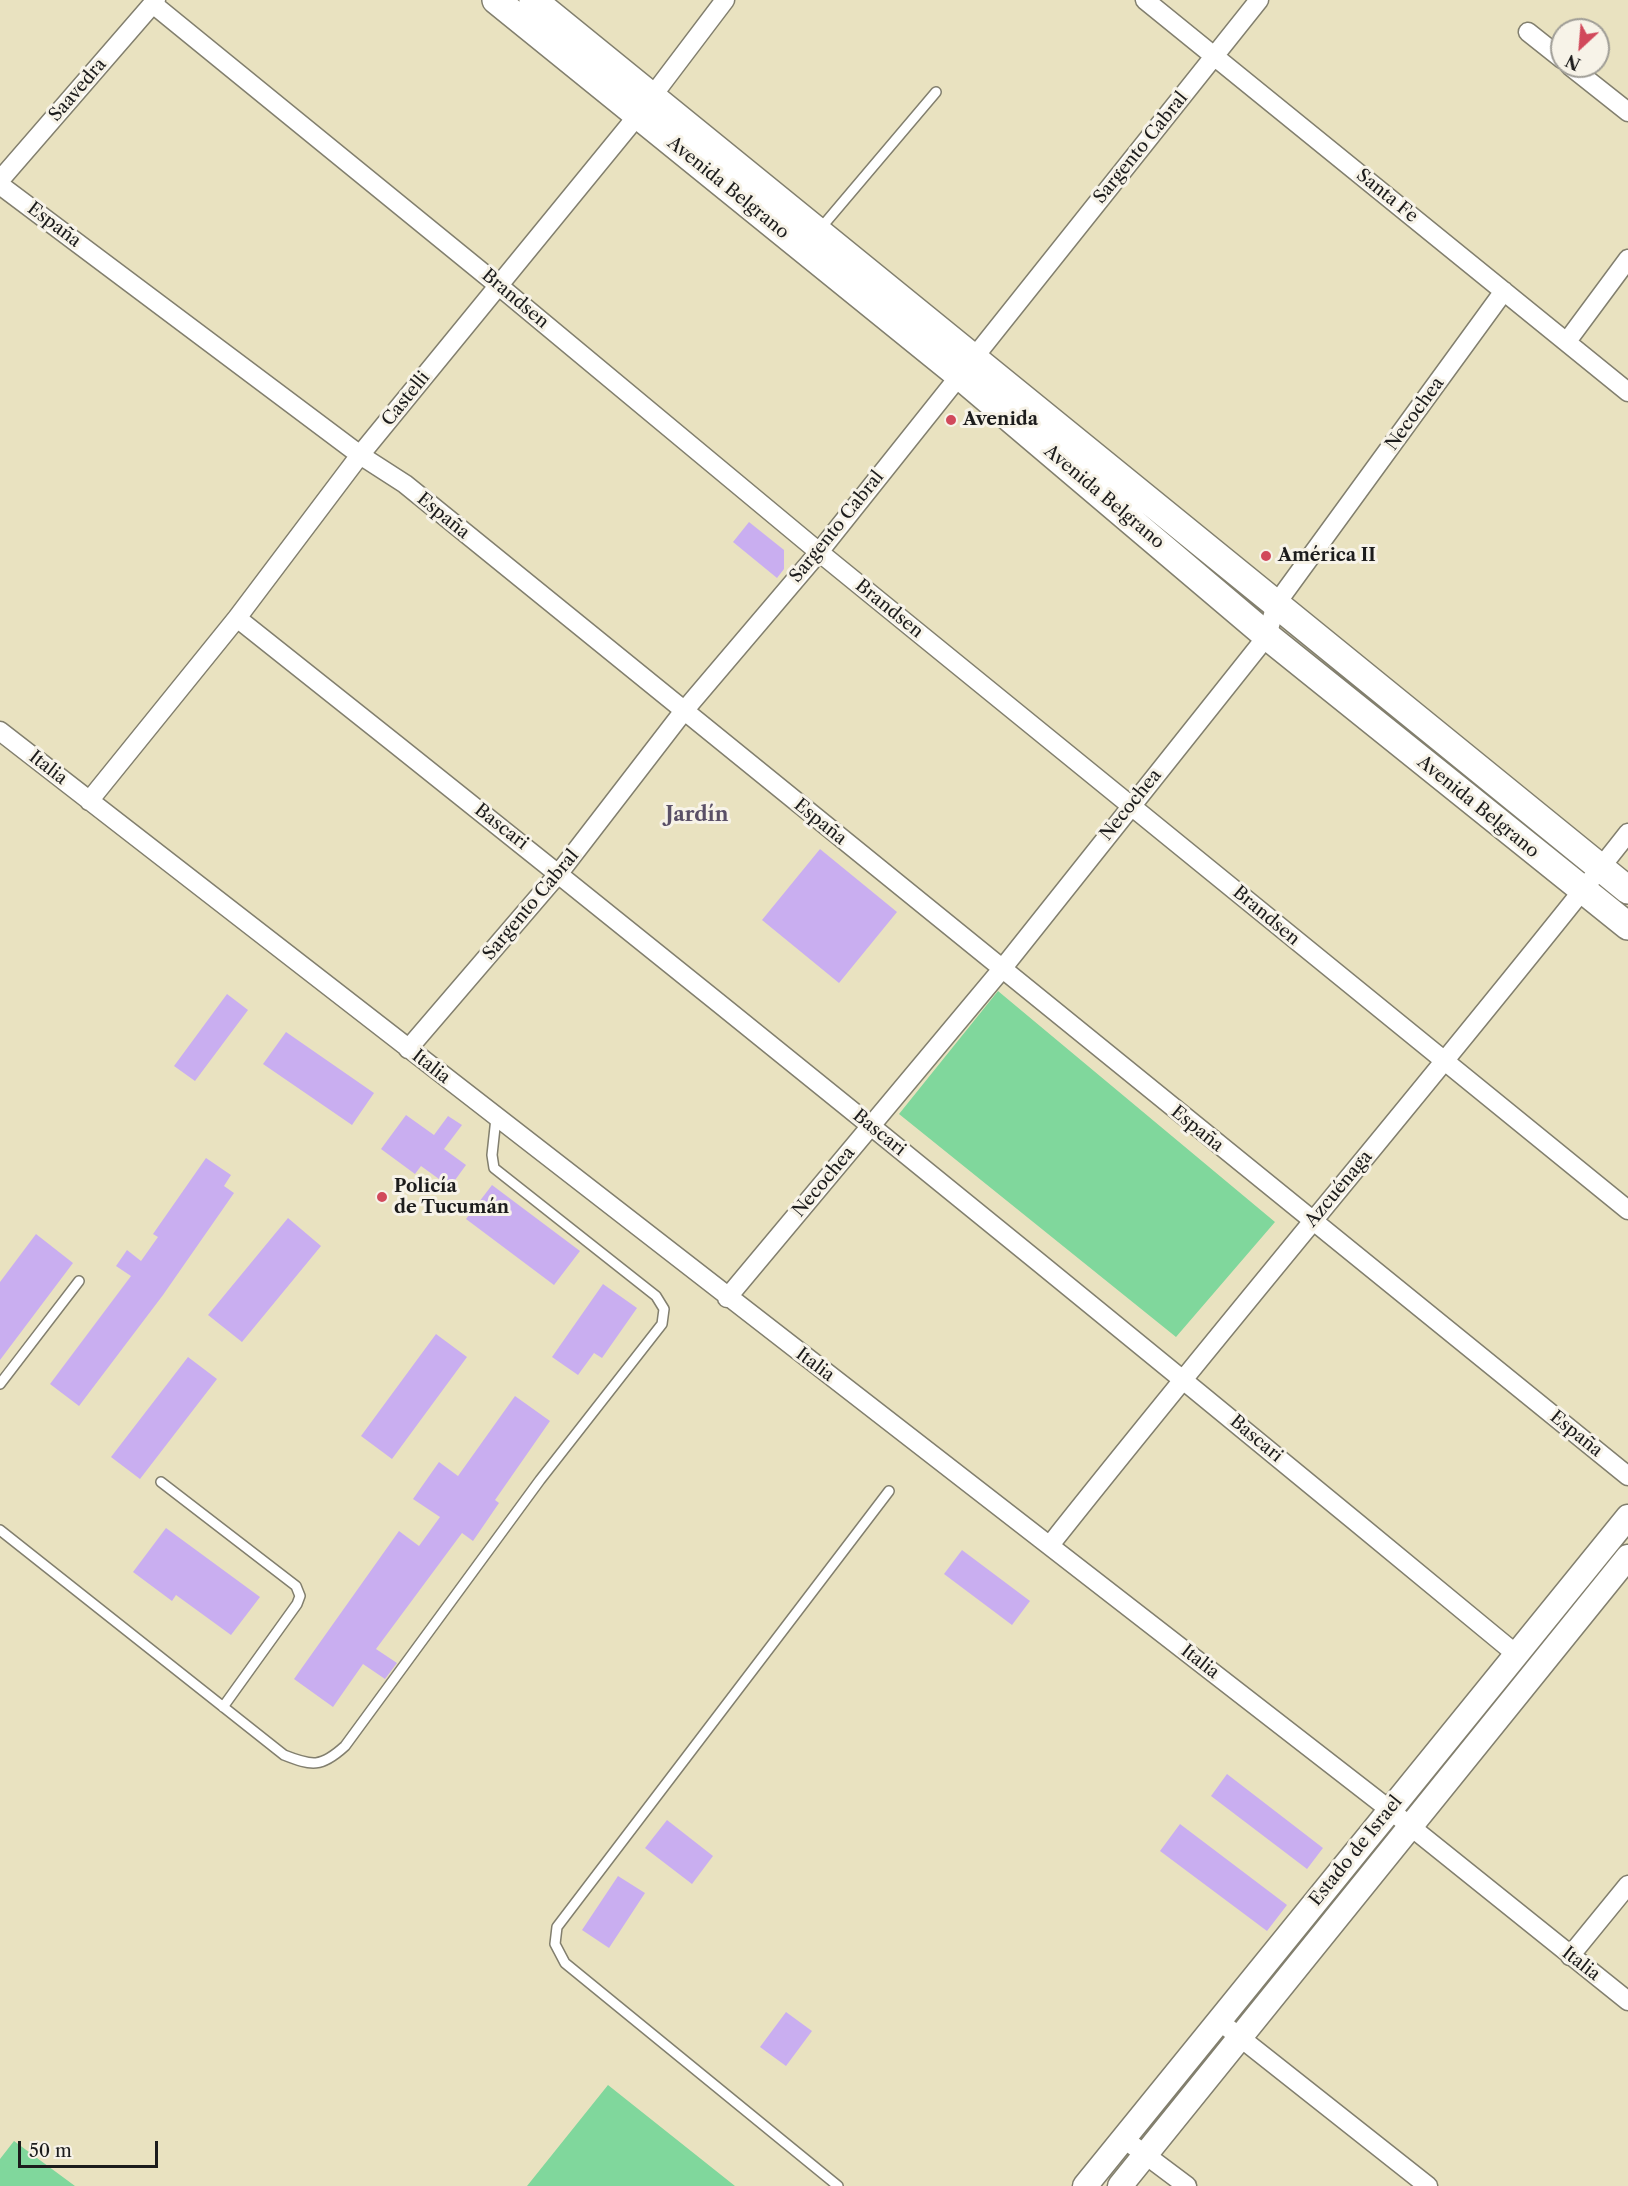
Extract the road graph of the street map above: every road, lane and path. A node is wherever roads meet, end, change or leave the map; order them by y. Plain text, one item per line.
1 (496, 0) edge
2 (533, 0) edge
3 (725, 0) edge
4 (1145, 0) edge
5 (1259, 0) edge
6 (154, 2) edge
7 (1528, 32) dead end
8 (1550, 50) edge
9 (1216, 56) junction
10 (1585, 78) edge
11 (936, 92) dead end
12 (644, 105) junction
13 (1628, 112) edge
14 (0, 180) edge
15 (0, 185) edge
16 (819, 231) junction
17 (1628, 259) edge
18 (499, 286) junction
19 (1504, 291) junction
20 (1568, 340) junction
21 (966, 365) junction
22 (1628, 392) edge
23 (360, 455) junction
24 (819, 552) junction
25 (1276, 604) junction
26 (237, 618) junction
27 (1267, 636) junction
28 (683, 712) junction
29 (0, 731) edge
30 (89, 801) junction
31 (1131, 804) junction
32 (1628, 833) edge
33 (1600, 868) junction
34 (559, 873) junction
35 (1628, 890) edge
36 (1583, 891) junction
37 (1628, 926) edge
38 (1002, 969) junction
39 (408, 1049) junction
40 (1444, 1063) junction
41 (496, 1118) junction
42 (870, 1126) junction
43 (1628, 1210) edge
44 (1311, 1222) junction
45 (79, 1281) dead end
46 (728, 1298) junction
47 (1182, 1378) junction
48 (0, 1384) edge
49 (1628, 1476) edge
50 (161, 1482) dead end
51 (890, 1491) dead end
52 (1628, 1517) edge
53 (0, 1530) edge
54 (1050, 1545) junction
55 (1628, 1557) edge
56 (1516, 1654) junction
57 (223, 1707) junction
58 (1390, 1810) junction
59 (1408, 1826) junction
60 (1628, 1885) edge
61 (1570, 1956) junction
62 (1628, 2001) edge
63 (1218, 2020) junction
64 (1238, 2037) junction
65 (1123, 2138) junction
66 (1145, 2154) junction
67 (838, 2186) edge
68 (1085, 2186) edge
69 (1120, 2186) edge
70 (1187, 2186) edge
71 (1428, 2186) edge

1 - 12 main road, Avenida Belgrano
2 - 12 main road, Avenida Belgrano
3 - 12 street, Castelli
4 - 9 street, Santa Fe
5 - 9 street, Sargento Cabral
6 - 14 street, Saavedra
6 - 18 street, Brandsen
7 - 8 street
9 - 19 street, Santa Fe
9 - 21 street, Sargento Cabral
10 - 13 street
11 - 16 lane
12 - 16 main road, Avenida Belgrano
12 - 18 street, Castelli
12 - 21 main road, Avenida Belgrano
15 - 23 street, España
16 - 21 main road, Avenida Belgrano
17 - 20 street
18 - 23 street, Castelli
18 - 24 street, Brandsen
19 - 20 street, Santa Fe
19 - 25 street, Necochea
20 - 22 street, Santa Fe
21 - 24 street, Sargento Cabral
21 - 25 main road, Avenida Belgrano
21 - 27 main road, Avenida Belgrano
23 - 26 street, Castelli
23 - 28 street, España
24 - 28 street, Sargento Cabral
24 - 31 street, Brandsen
25 - 27 street, Necochea
25 - 33 main road, Avenida Belgrano
26 - 30 street, Castelli
26 - 34 street, Bascari
27 - 31 street, Necochea
27 - 36 main road, Avenida Belgrano
28 - 34 street, Sargento Cabral
28 - 38 street, España
29 - 30 street, Italia
30 - 39 street, Italia
31 - 38 street, Necochea
31 - 40 street, Brandsen
32 - 33 street, Azcuénaga
33 - 35 main road, Avenida Belgrano
33 - 36 street, Azcuénaga
34 - 39 street, Sargento Cabral
34 - 42 street, Bascari
36 - 37 main road, Avenida Belgrano
36 - 40 street, Azcuénaga
38 - 42 street, Necochea
38 - 44 street, España
39 - 41 street, Italia
40 - 43 street, Brandsen
40 - 44 street, Azcuénaga
41 - 46 street, Italia
41 - 57 lane
42 - 46 street, Necochea
42 - 47 street, Bascari
44 - 47 street, Azcuénaga
44 - 49 street, España
45 - 48 lane
46 - 54 street, Italia
47 - 54 street, Azcuénaga
47 - 56 street, Bascari
50 - 57 lane
51 - 67 lane
52 - 56 main road, Estado de Israel
53 - 57 lane
54 - 58 street, Italia
55 - 59 main road, Estado de Israel
56 - 58 main road, Estado de Israel
58 - 59 street, Italia
58 - 63 main road, Estado de Israel
59 - 61 street, Italia
59 - 64 main road, Estado de Israel
60 - 61 street
61 - 62 street, Italia
63 - 64 street
63 - 65 main road, Estado de Israel
64 - 66 main road, Estado de Israel
64 - 71 street
65 - 66 street
65 - 68 main road, Estado de Israel
66 - 69 main road, Estado de Israel
66 - 70 street

